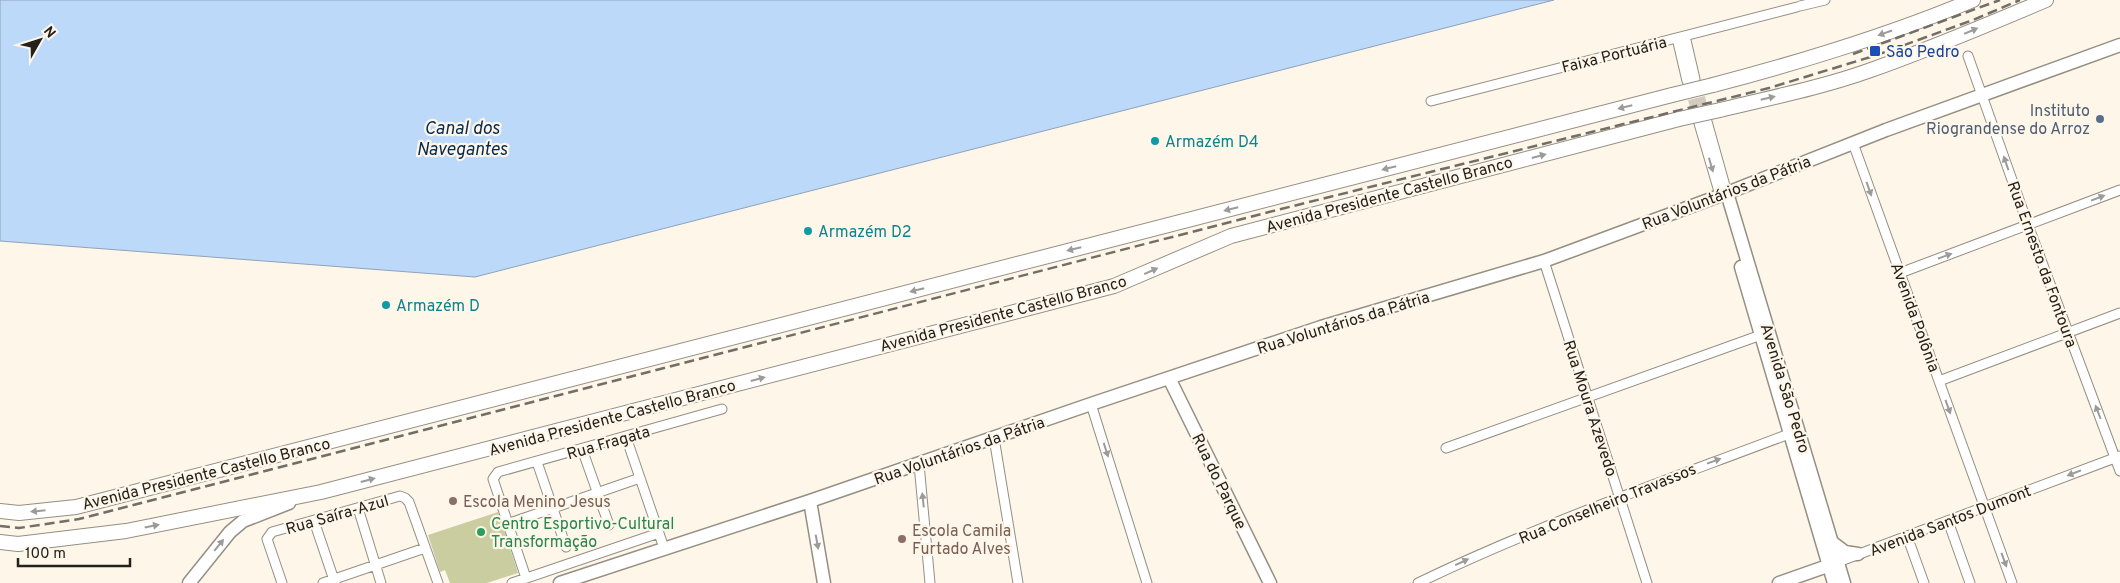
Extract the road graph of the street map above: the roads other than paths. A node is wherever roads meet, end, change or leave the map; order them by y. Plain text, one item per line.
1 (1825, 0) edge
2 (1973, 0) edge
3 (2046, 0) edge
4 (1681, 37) junction
5 (2120, 45) edge
6 (1968, 56) dead end
7 (1691, 80) tunnel mouth
8 (1982, 95) junction
9 (1432, 100) dead end
10 (1702, 119) tunnel mouth
11 (1853, 143) junction
12 (2120, 190) edge
13 (1724, 194) junction
14 (2028, 225) junction
15 (1544, 261) junction
16 (1900, 273) junction
17 (2120, 313) edge
18 (2068, 333) junction
19 (1761, 335) junction
20 (1169, 378) junction
21 (1939, 381) junction
22 (1587, 397) junction
23 (1091, 404) junction
24 (722, 409) dead end
25 (1794, 432) junction
26 (626, 437) junction
27 (994, 438) junction
28 (1446, 448) dead end
29 (582, 449) junction
30 (2118, 457) edge
31 (537, 462) junction
32 (919, 464) junction
33 (2120, 471) edge
34 (640, 478) junction
35 (1978, 490) junction
36 (321, 492) junction
37 (598, 493) junction
38 (1619, 496) junction
39 (810, 501) junction
40 (1984, 507) junction
41 (358, 508) junction
42 (553, 508) junction
43 (0, 511) edge
44 (1969, 513) junction
45 (314, 521) junction
46 (1948, 521) junction
47 (507, 524) junction
48 (609, 525) dead end
49 (659, 533) junction
50 (1907, 536) junction
51 (0, 542) edge
52 (1832, 543) junction
53 (566, 547) dead end
54 (425, 548) junction
55 (664, 548) junction
56 (1858, 554) junction
57 (1834, 564) junction
58 (375, 565) junction
59 (526, 578) junction
60 (335, 581) edge
61 (189, 583) edge
62 (282, 583) edge
63 (323, 583) edge
64 (381, 583) edge
65 (438, 583) edge
66 (512, 583) edge
67 (560, 583) edge
68 (824, 583) edge
69 (930, 583) edge
70 (1018, 583) edge
71 (1148, 583) edge
72 (1270, 583) edge
73 (1418, 583) edge
74 (1647, 583) edge
75 (1779, 583) edge
76 (1834, 583) edge
77 (1844, 583) edge
78 (1924, 583) edge
79 (1970, 583) edge
80 (2012, 583) edge

1 - 4 street, Faixa Portuária
2 -> 43 main road, Avenida Presidente Castello Branco, bridge
36 -> 3 main road, Avenida Presidente Castello Branco, bridge
4 - 7 street
4 - 9 street, Faixa Portuária
5 - 8 main road, Rua Voluntários da Pátria
6 - 8 street, Rua Ernesto da Fontoura
8 - 11 main road, Rua Voluntários da Pátria
14 -> 8 street, Rua Ernesto da Fontoura
10 - 13 street
11 - 13 main road, Rua Voluntários da Pátria
11 -> 16 street, Avenida Polônia
14 -> 12 street
13 - 15 main road, Rua Voluntários da Pátria
13 - 19 main road, Avenida São Pedro
13 - 25 main road, Avenida São Pedro
16 -> 14 street
14 - 18 street, Rua Ernesto da Fontoura
15 - 20 main road, Rua Voluntários da Pátria
15 - 22 street, Rua Moura Azevedo
16 - 21 street, Avenida Polônia
17 - 18 street
18 - 21 street
30 -> 18 street, Rua Ernesto da Fontoura
19 - 22 street
19 - 25 main road, Avenida São Pedro
20 - 23 main road, Rua Voluntários da Pátria
20 - 72 main road, Rua do Parque
21 -> 35 street, Avenida Polônia
22 - 28 street
22 - 38 street, Rua Moura Azevedo
23 - 27 main road, Rua Voluntários da Pátria
23 -> 71 street
24 - 26 street, Rua Fragata
38 -> 25 street, Rua Conselheiro Travassos
25 - 52 main road, Avenida São Pedro
25 - 57 main road, Avenida São Pedro
26 - 29 street, Rua Fragata
26 - 34 street
27 - 32 main road, Rua Voluntários da Pátria
27 - 70 street
29 - 31 street, Rua Fragata
29 - 37 street
30 - 33 street, Rua Ernesto da Fontoura
30 -> 40 street, Avenida Santos Dumont
31 - 42 street
31 - 47 street, Rua Fragata
32 - 39 main road, Rua Voluntários da Pátria
69 -> 32 street
34 - 37 street
34 - 49 street
35 - 40 street, Avenida Polônia
35 - 44 street
51 -> 36 main road, Avenida Presidente Castello Branco
61 -> 36 main road
37 - 42 street
37 - 48 street
73 -> 38 street, Rua Conselheiro Travassos
38 - 74 street, Rua Moura Azevedo
39 - 55 main road, Rua Voluntários da Pátria
39 -> 68 main road
40 - 44 street, Avenida Santos Dumont
40 -> 80 street, Avenida Polônia
41 - 45 street, Rua Saíra-Azul
41 - 54 street, Rua Saíra-Azul
41 - 58 street
42 - 47 street
42 - 53 street
44 - 46 street, Avenida Santos Dumont
45 - 60 street
45 - 62 street, Rua Saíra-Azul
46 - 50 street, Avenida Santos Dumont
46 - 79 street
47 - 59 street
49 - 55 street
49 - 59 street
50 - 56 street, Avenida Santos Dumont
50 - 78 street
52 - 56 main road
52 - 57 main road, Avenida São Pedro
54 - 58 street
54 - 65 street
55 - 67 main road, Rua Voluntários da Pátria
56 - 57 street, Avenida Santos Dumont
57 - 75 main road, Avenida Santos Dumont
57 - 76 main road, Avenida São Pedro
57 - 77 main road, Avenida São Pedro
58 - 60 street
58 - 64 street
59 - 66 street
60 - 63 street

